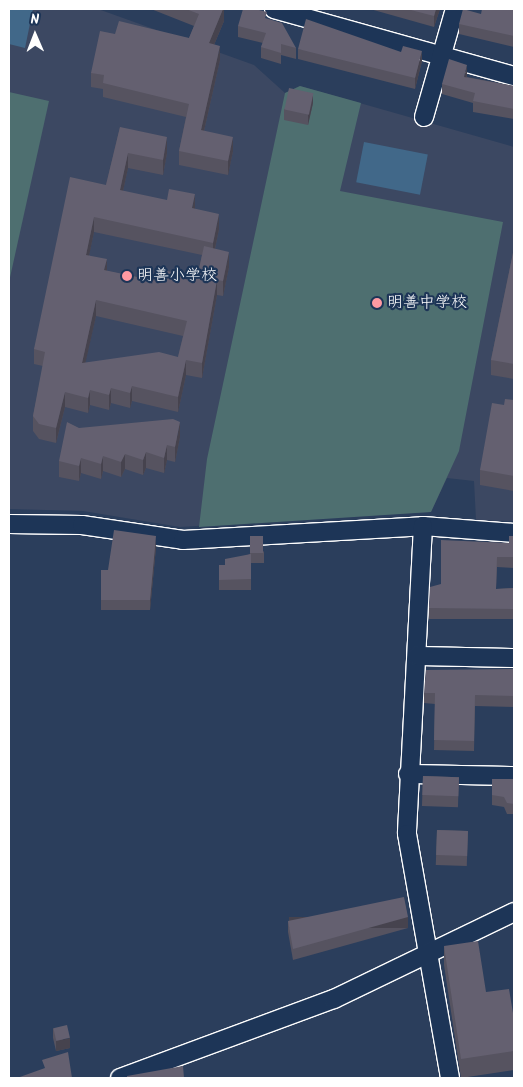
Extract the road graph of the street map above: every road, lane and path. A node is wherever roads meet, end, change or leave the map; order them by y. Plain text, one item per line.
1 (274, 9) edge
2 (455, 9) edge
3 (441, 55) junction
4 (514, 76) edge
5 (424, 117) dead end
6 (9, 524) edge
7 (423, 526) junction
8 (514, 533) edge
9 (418, 656) junction
10 (514, 658) edge
11 (408, 774) junction
12 (514, 776) edge
13 (514, 912) edge
14 (429, 955) junction
15 (120, 1078) edge
16 (450, 1078) edge

1 - 3 street
2 - 3 street
3 - 4 street
3 - 5 street
6 - 7 street
7 - 8 street
7 - 9 street
9 - 10 street
9 - 11 street
11 - 12 street
11 - 14 street
13 - 14 street
14 - 15 street
14 - 16 street

